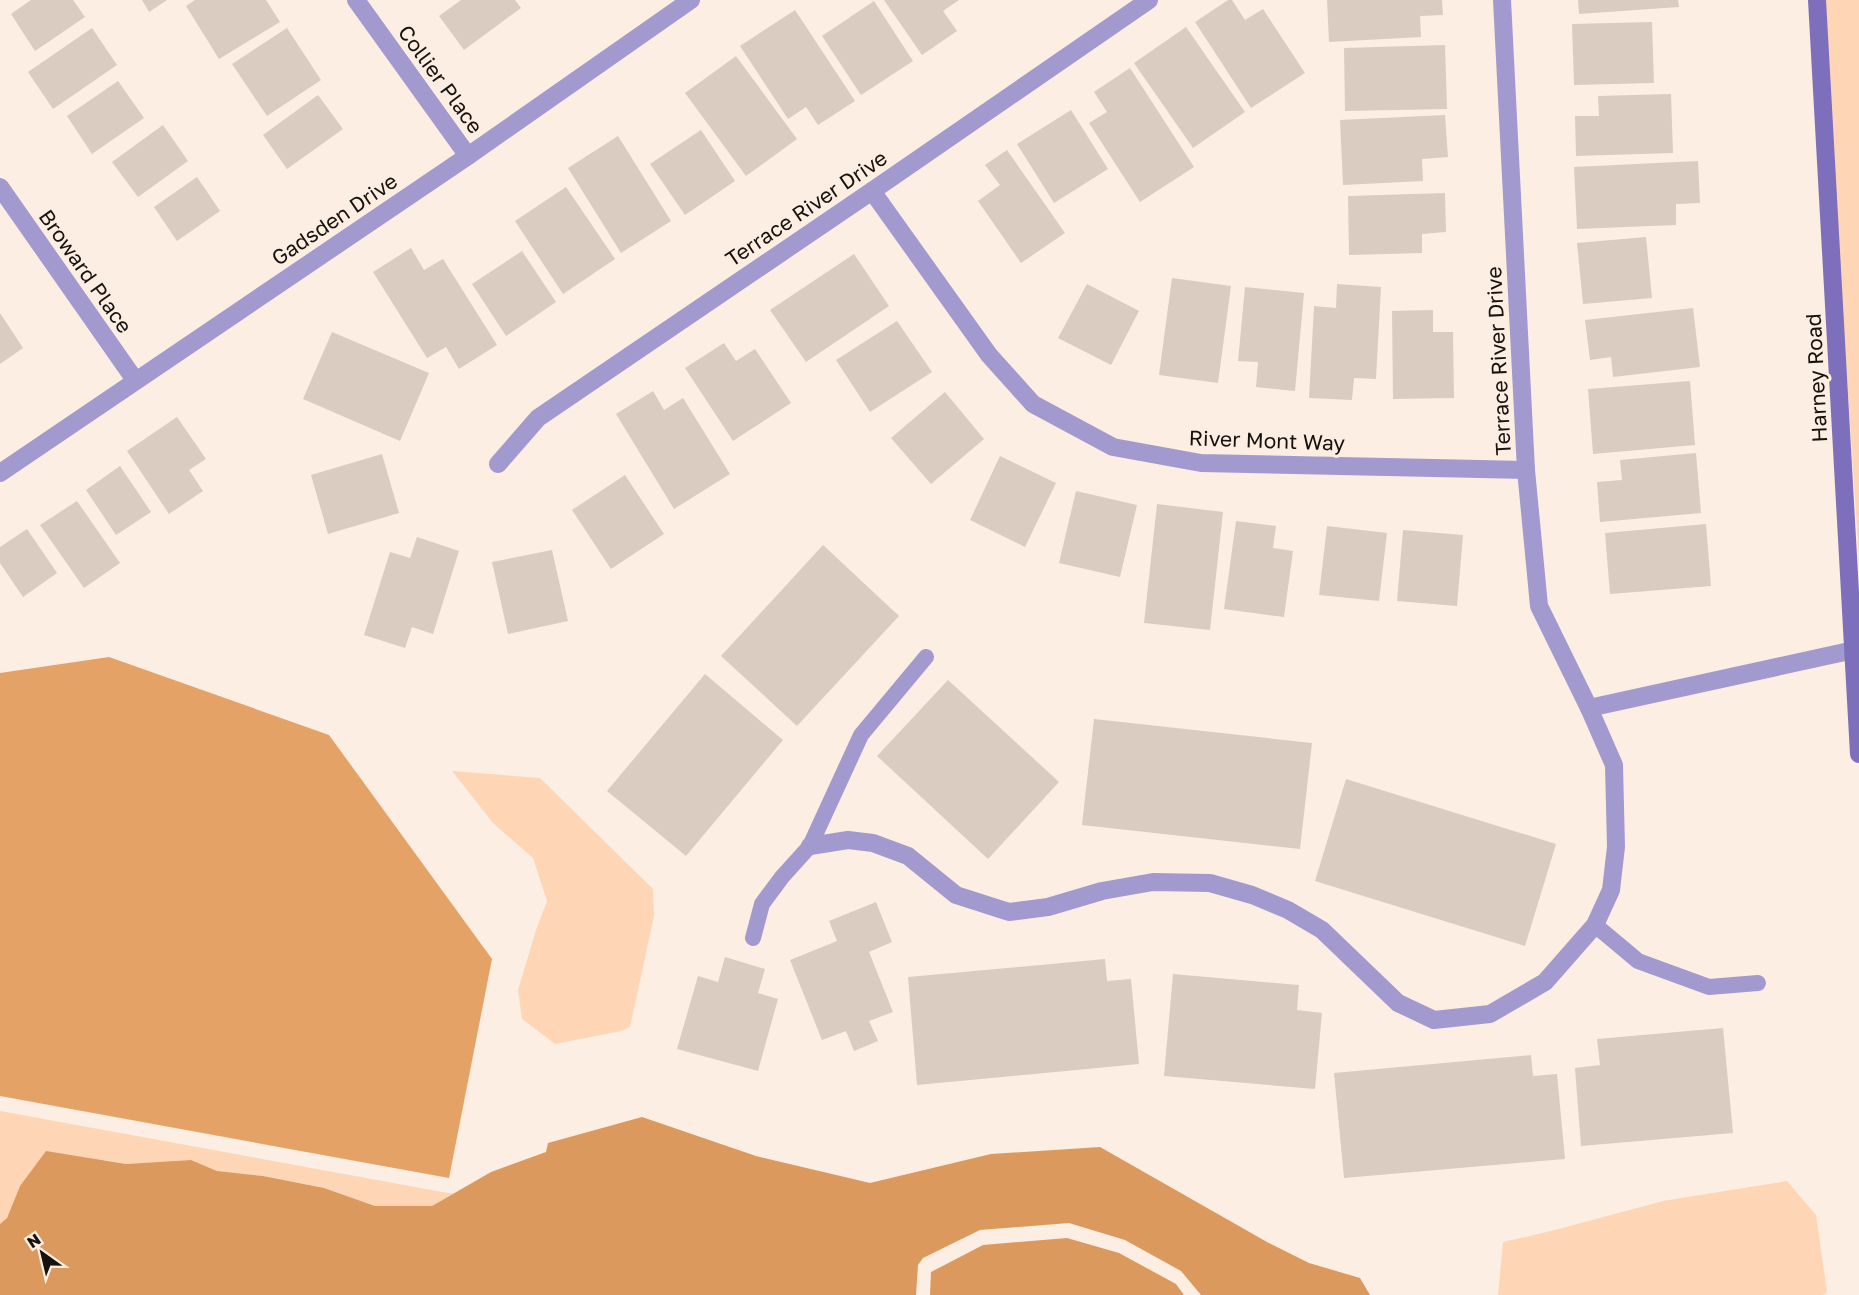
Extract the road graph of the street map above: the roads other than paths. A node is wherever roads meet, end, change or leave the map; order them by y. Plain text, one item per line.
1 (356, 0) edge
2 (691, 0) edge
3 (1149, 0) edge
4 (1502, 0) edge
5 (1817, 0) edge
6 (468, 156) junction
7 (0, 187) edge
8 (872, 191) junction
9 (135, 380) junction
10 (498, 464) dead end
11 (1526, 470) junction
12 (0, 473) edge
13 (1854, 650) junction
14 (926, 657) dead end
15 (1589, 708) junction
16 (1859, 754) edge
17 (810, 846) junction
18 (1595, 925) junction
19 (753, 938) dead end
20 (1758, 983) dead end

1 - 6 street, Collier Place
2 - 6 street, Gadsden Drive
3 - 8 street, Terrace River Drive
4 - 11 street, Terrace River Drive
5 - 13 street, Harney Road
6 - 9 street, Gadsden Drive
7 - 9 street, Broward Place
8 - 10 street, Terrace River Drive
8 - 11 street, River Mont Way
9 - 12 street, Gadsden Drive
11 - 15 street, Terrace River Drive
13 - 15 street
13 - 16 street, Harney Road
14 - 17 lane
15 - 18 street, Terrace River Drive
17 - 18 street, Terrace River Drive
17 - 19 lane
18 - 20 lane

